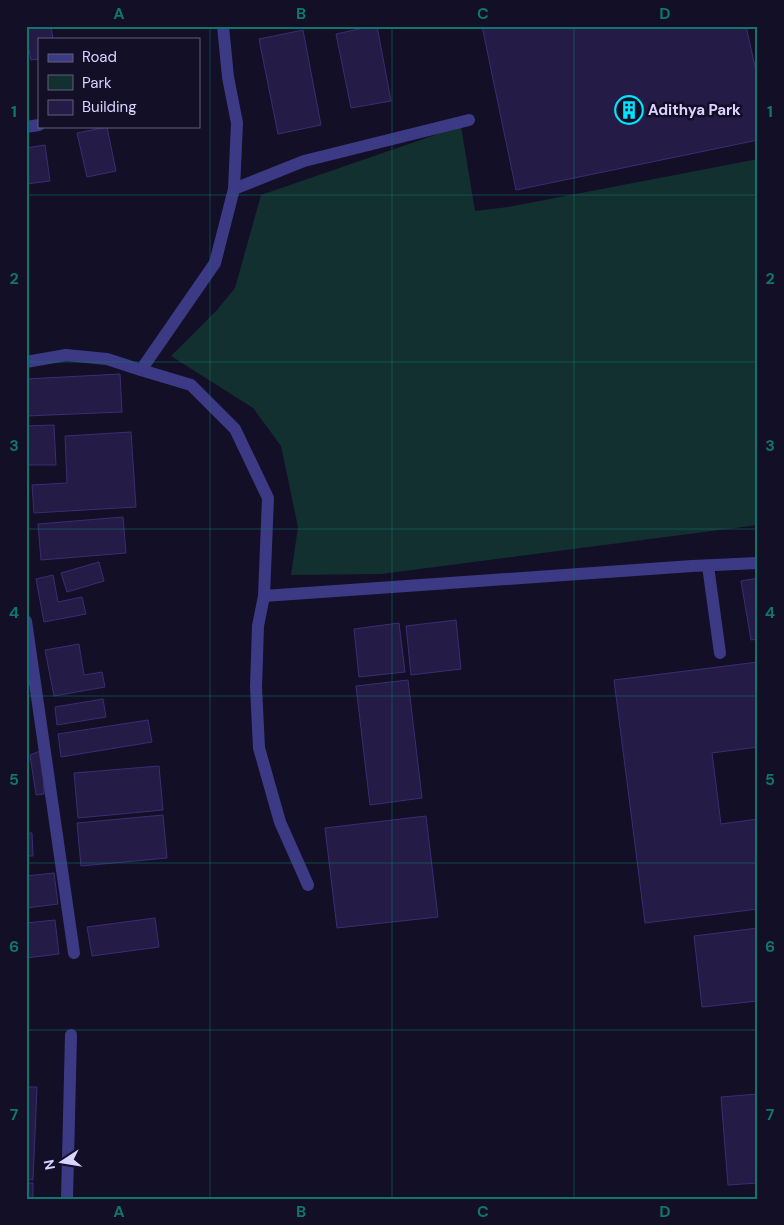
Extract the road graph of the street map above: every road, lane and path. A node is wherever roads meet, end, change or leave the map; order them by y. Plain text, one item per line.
1 (223, 26) edge
2 (470, 120) dead end
3 (234, 189) junction
4 (26, 362) edge
5 (141, 370) junction
6 (758, 563) edge
7 (708, 566) junction
8 (264, 596) junction
9 (26, 620) edge
10 (720, 653) dead end
11 (308, 885) dead end
12 (74, 953) dead end
13 (71, 1035) dead end
14 (67, 1199) edge

1 - 3 street
2 - 3 street
3 - 5 street
4 - 5 street
5 - 8 street
6 - 7 street
7 - 8 street
7 - 10 street
8 - 11 street
9 - 12 street
13 - 14 street

